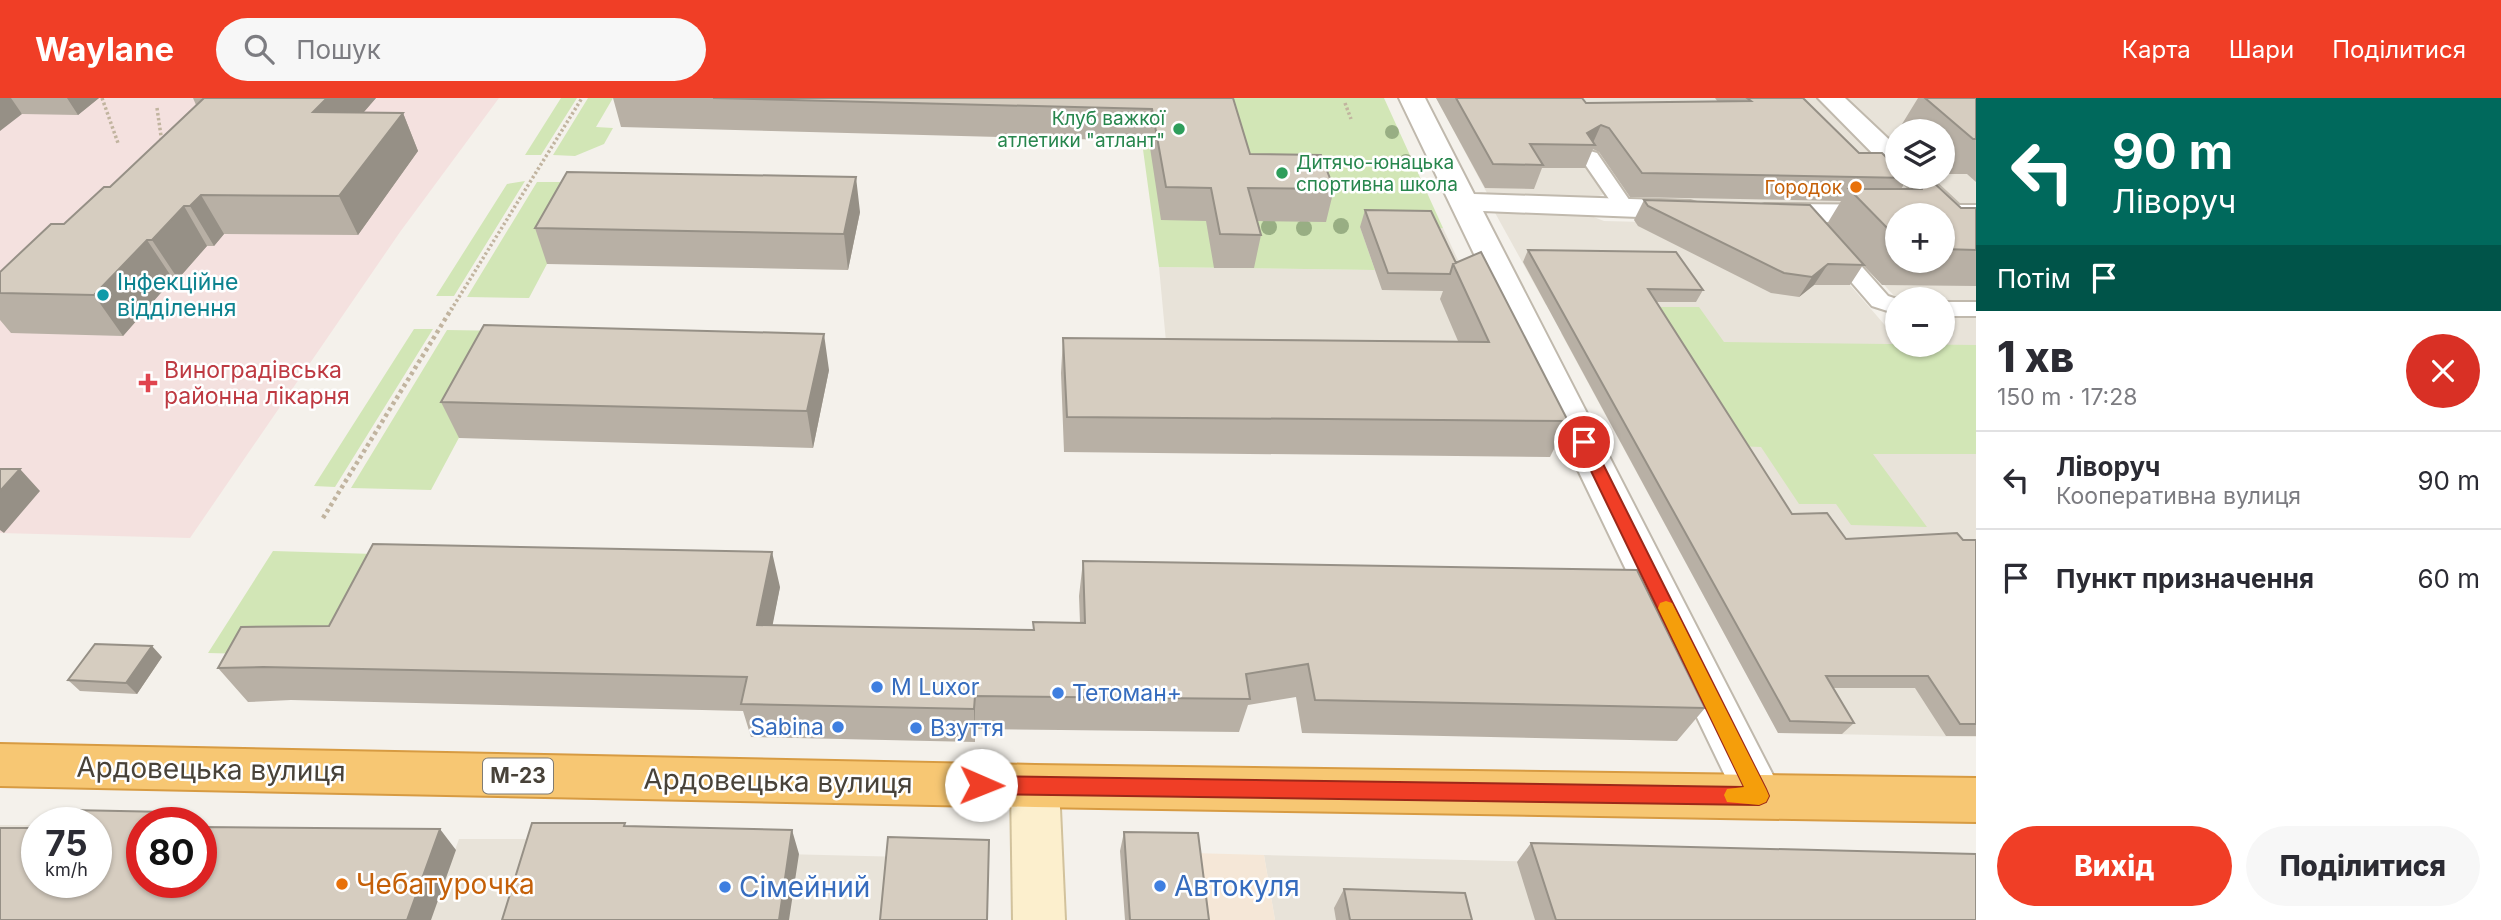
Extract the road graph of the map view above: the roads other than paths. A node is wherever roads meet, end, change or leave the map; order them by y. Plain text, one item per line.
1 (1412, 98) edge
2 (1831, 98) edge
3 (1885, 150) edge
4 (1590, 157) edge
5 (1930, 189) edge
6 (1466, 202) junction
7 (1625, 208) junction
8 (1802, 214) junction
9 (1964, 214) edge
10 (1885, 303) edge
11 (1955, 309) edge
12 (1976, 309) edge
13 (0, 765) edge
14 (1035, 786) junction
15 (1759, 796) junction
16 (1976, 800) edge
17 (1039, 920) edge

1 - 6 street
2 - 3 street
4 - 7 lane
5 - 9 street
6 - 7 street
6 - 15 street
7 - 8 street
8 - 9 street
8 - 10 lane
11 - 12 lane
13 - 14 highway, Ардовецька вулиця / М-23
14 - 15 highway, Ардовецька вулиця / М-23
14 - 17 main road
15 - 16 highway, Ардовецька вулиця / М-23

